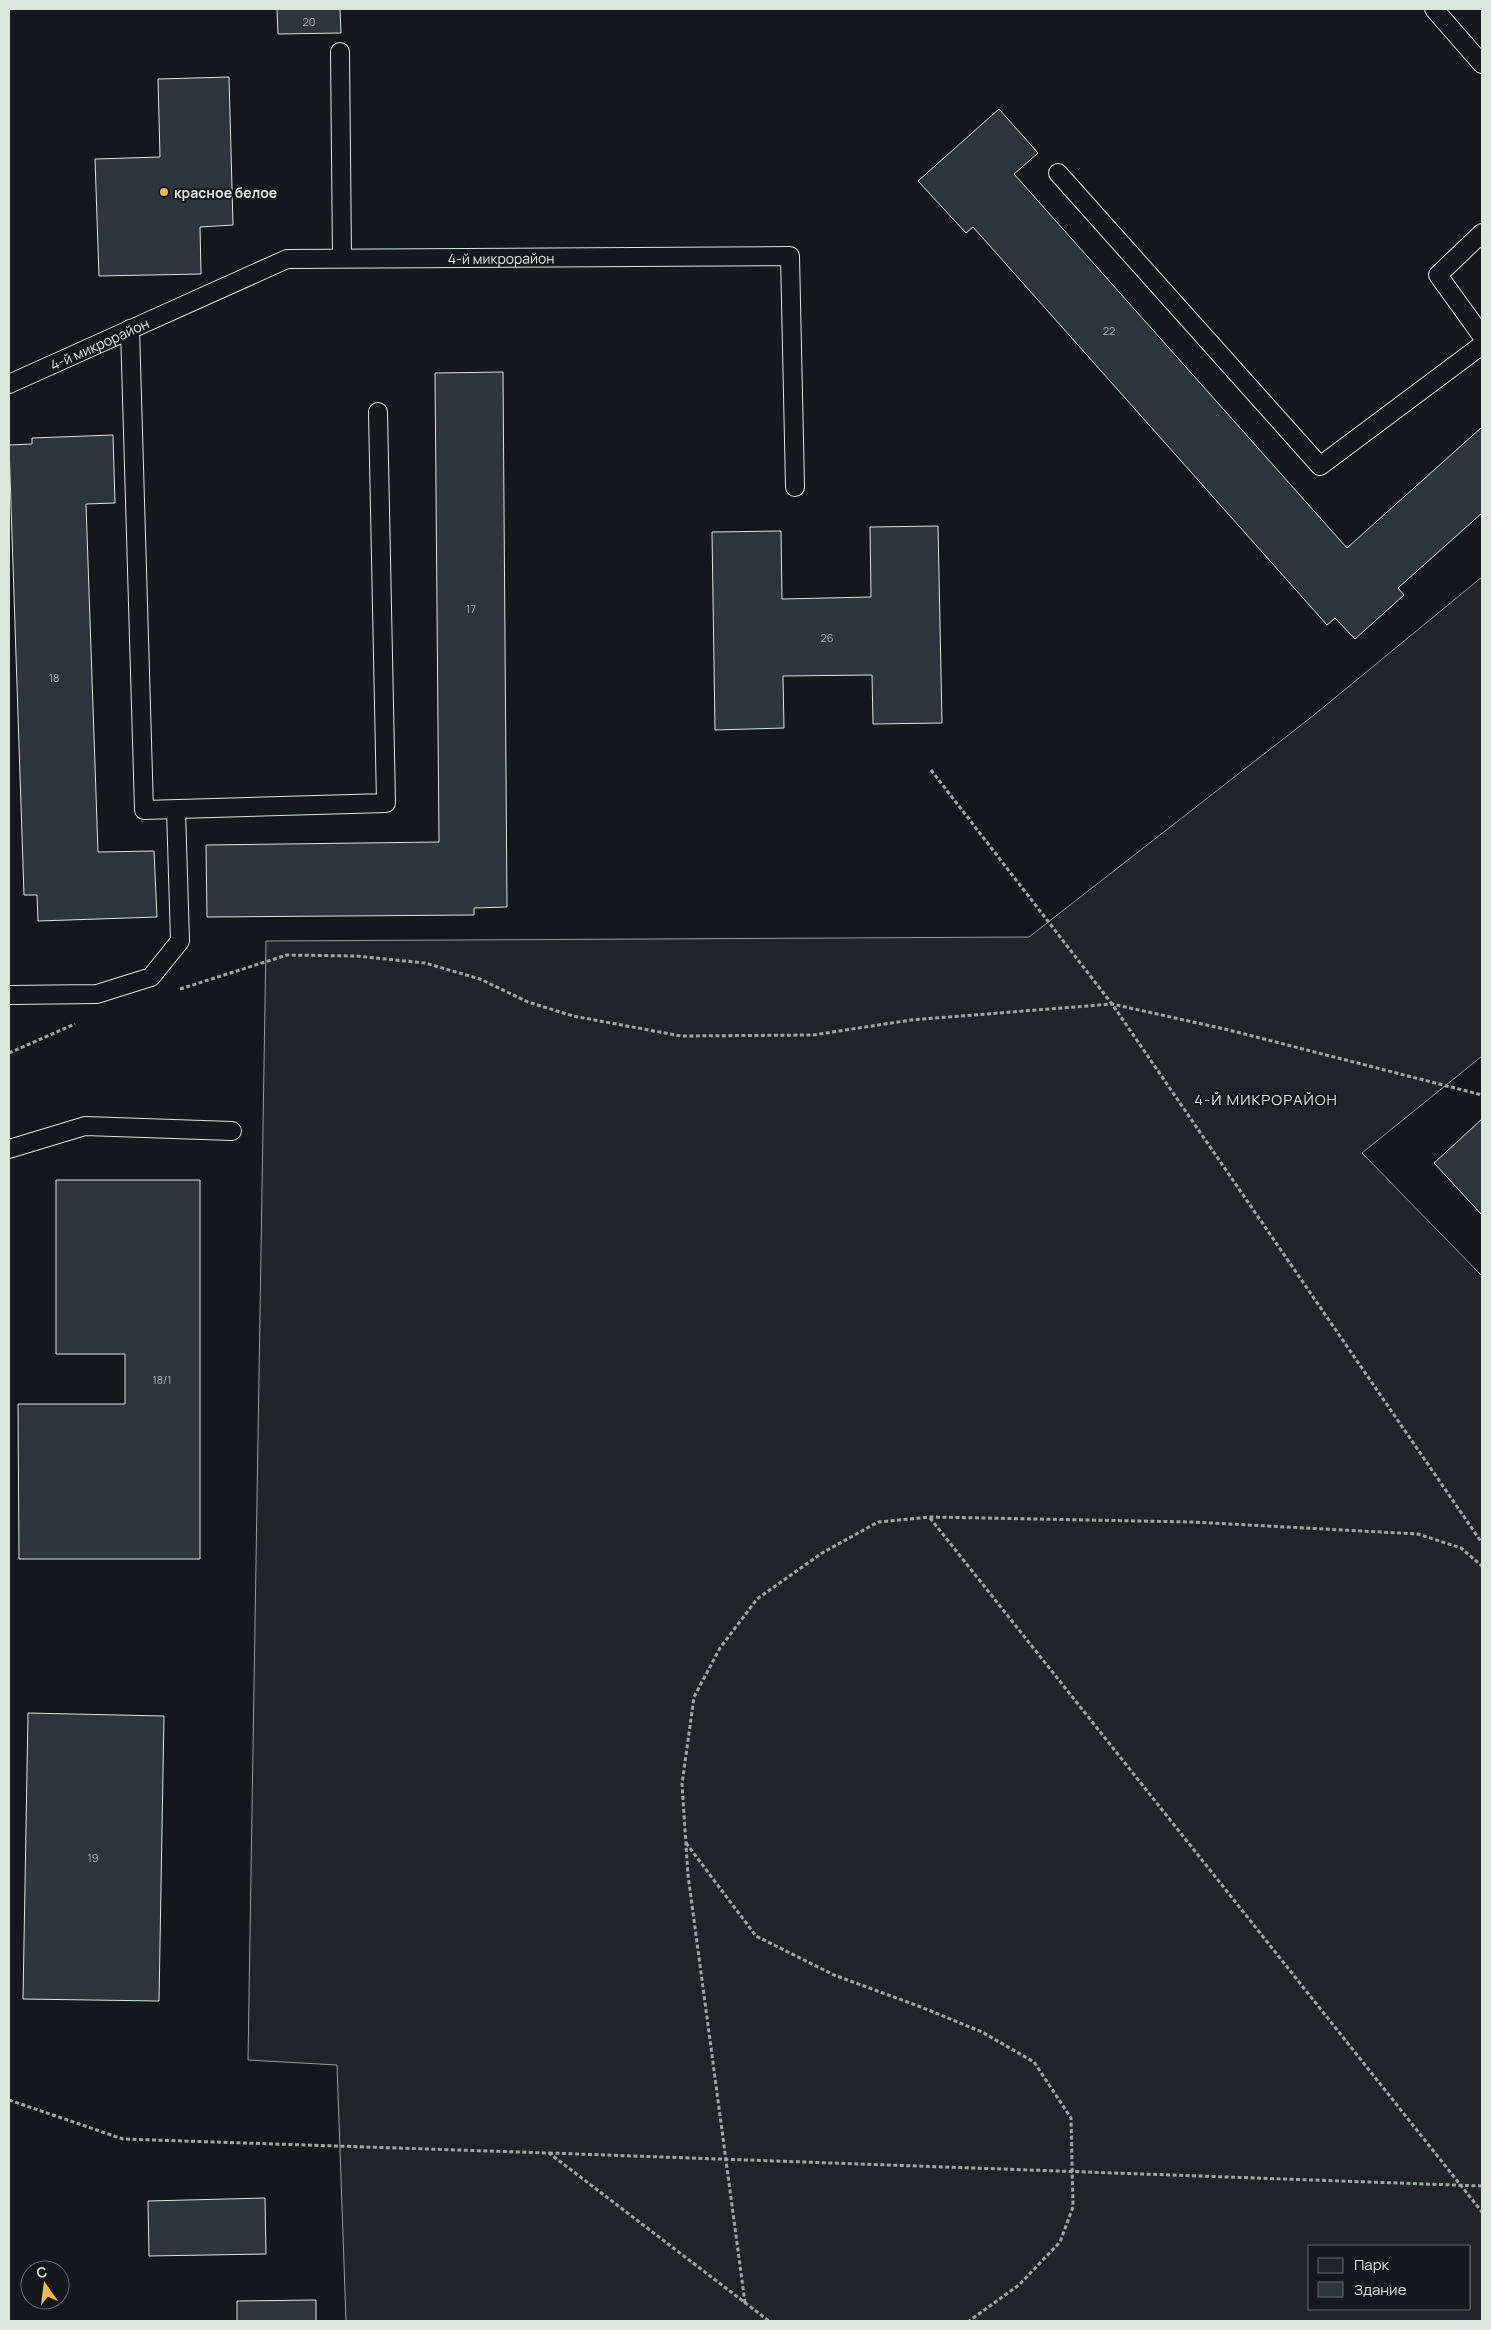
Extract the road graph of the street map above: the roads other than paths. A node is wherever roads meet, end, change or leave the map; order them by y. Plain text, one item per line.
1 (1434, 9) edge
2 (340, 52) dead end
3 (1482, 64) edge
4 (1058, 173) dead end
5 (1482, 233) edge
6 (342, 258) junction
7 (130, 329) junction
8 (1482, 336) edge
9 (1482, 345) edge
10 (9, 384) edge
11 (378, 412) dead end
12 (795, 487) dead end
13 (176, 810) junction
14 (9, 996) edge
15 (232, 1131) dead end
16 (9, 1149) edge

1 - 3 lane
2 - 6 lane
4 - 9 lane
5 - 8 lane
6 - 7 lane, 4-й микрорайон
6 - 12 lane, 4-й микрорайон
7 - 10 lane, 4-й микрорайон
7 - 13 lane
11 - 13 lane
13 - 14 lane
15 - 16 lane

